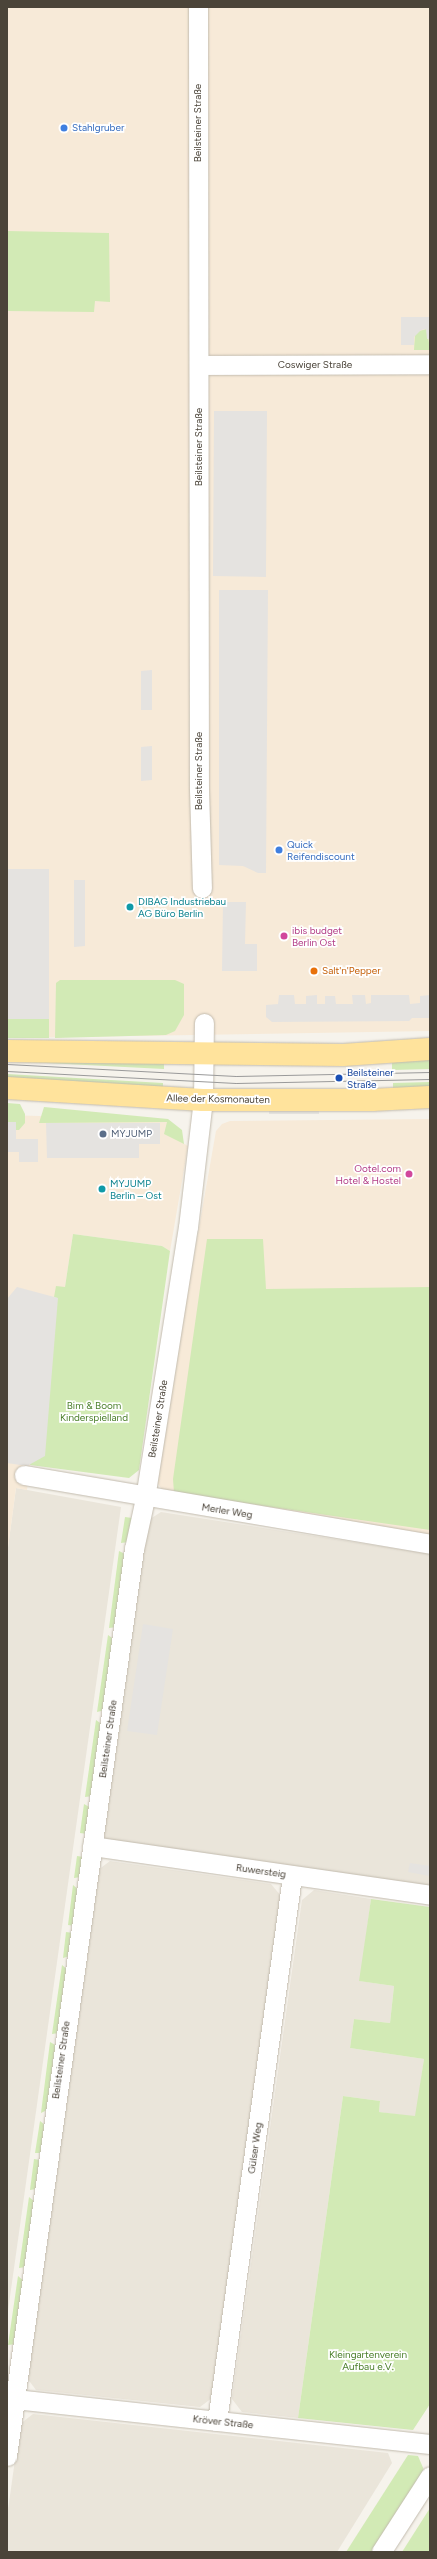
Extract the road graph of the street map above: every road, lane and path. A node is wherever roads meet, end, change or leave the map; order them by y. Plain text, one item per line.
1 (198, 7) edge
2 (430, 364) edge
3 (199, 365) junction
4 (202, 888) dead end
5 (204, 1023) dead end
6 (430, 1049) edge
7 (7, 1051) edge
8 (205, 1053) junction
9 (7, 1088) edge
10 (430, 1097) edge
11 (203, 1100) junction
12 (24, 1476) dead end
13 (145, 1498) junction
14 (430, 1544) edge
15 (92, 1846) junction
16 (292, 1876) junction
17 (430, 1895) edge
18 (15, 2399) junction
19 (217, 2421) junction
20 (430, 2444) edge
21 (7, 2456) edge
22 (430, 2476) edge
23 (381, 2552) edge

1 - 3 street, Beilsteiner Straße
2 - 3 street, Coswiger Straße
3 - 4 street, Beilsteiner Straße
5 - 8 street, Beilsteiner Straße
6 - 8 main road
7 - 8 main road
8 - 11 street, Beilsteiner Straße
9 - 11 main road, Allee der Kosmonauten
10 - 11 main road, Allee der Kosmonauten
11 - 13 street, Beilsteiner Straße
12 - 13 street, Merler Weg
13 - 14 street, Merler Weg
13 - 15 street, Beilsteiner Straße
15 - 16 street, Ruwersteig
15 - 18 street, Beilsteiner Straße
16 - 17 street, Ruwersteig
16 - 19 street, Gülser Weg
18 - 19 street, Kröver Straße
18 - 21 street, Beilsteiner Straße
19 - 20 street, Kröver Straße
22 - 23 street

